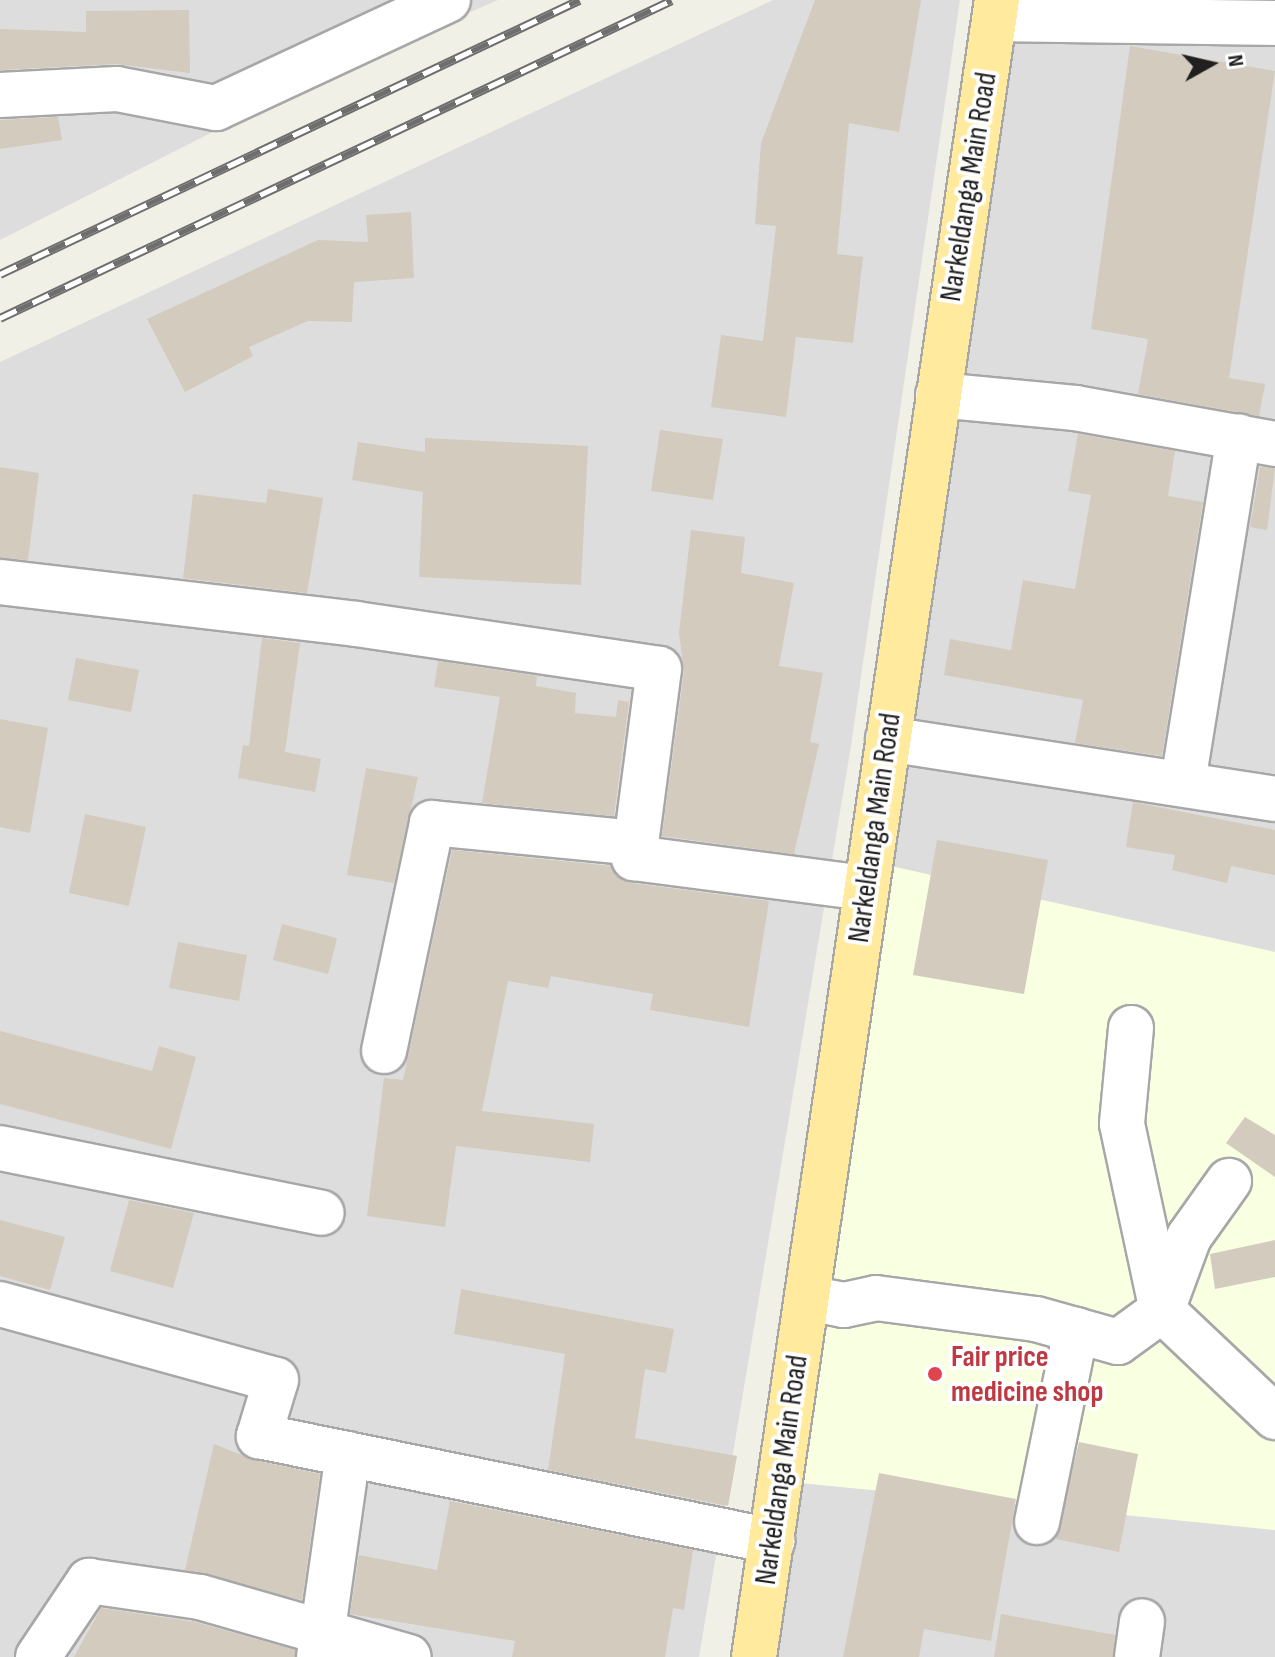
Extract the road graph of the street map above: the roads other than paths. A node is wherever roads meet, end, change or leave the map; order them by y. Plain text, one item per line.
1 (448, 0) edge
2 (996, 10) edge
3 (1275, 23) edge
4 (0, 95) edge
5 (938, 395) junction
6 (1257, 440) edge
7 (0, 582) edge
8 (888, 739) junction
9 (1183, 782) junction
10 (1275, 799) edge
11 (636, 843) junction
12 (866, 888) junction
13 (1131, 1028) dead end
14 (384, 1051) dead end
15 (0, 1148) edge
16 (1229, 1181) dead end
17 (322, 1213) dead end
18 (810, 1286) junction
19 (0, 1304) edge
20 (1162, 1310) junction
21 (1076, 1330) junction
22 (1275, 1417) edge
23 (348, 1454) junction
24 (1037, 1522) dead end
25 (772, 1541) junction
26 (322, 1643) edge
27 (38, 1657) edge
28 (409, 1657) edge
29 (754, 1657) edge

1 - 4 street
2 - 3 street
2 - 5 main road, Narkeldanga Main Road
5 - 6 street
5 - 8 main road, Narkeldanga Main Road
6 - 9 street
7 - 11 street
8 - 9 street
8 - 12 main road, Narkeldanga Main Road
9 - 10 street
11 - 12 street
11 - 14 street
12 - 18 main road, Narkeldanga Main Road
13 - 20 street
15 - 17 street
16 - 20 street
18 - 21 street
18 - 25 main road, Narkeldanga Main Road
19 - 23 street
20 - 21 street
20 - 22 street
21 - 24 street
23 - 25 street
23 - 26 street
25 - 29 main road, Narkeldanga Main Road
26 - 27 street
26 - 28 street

